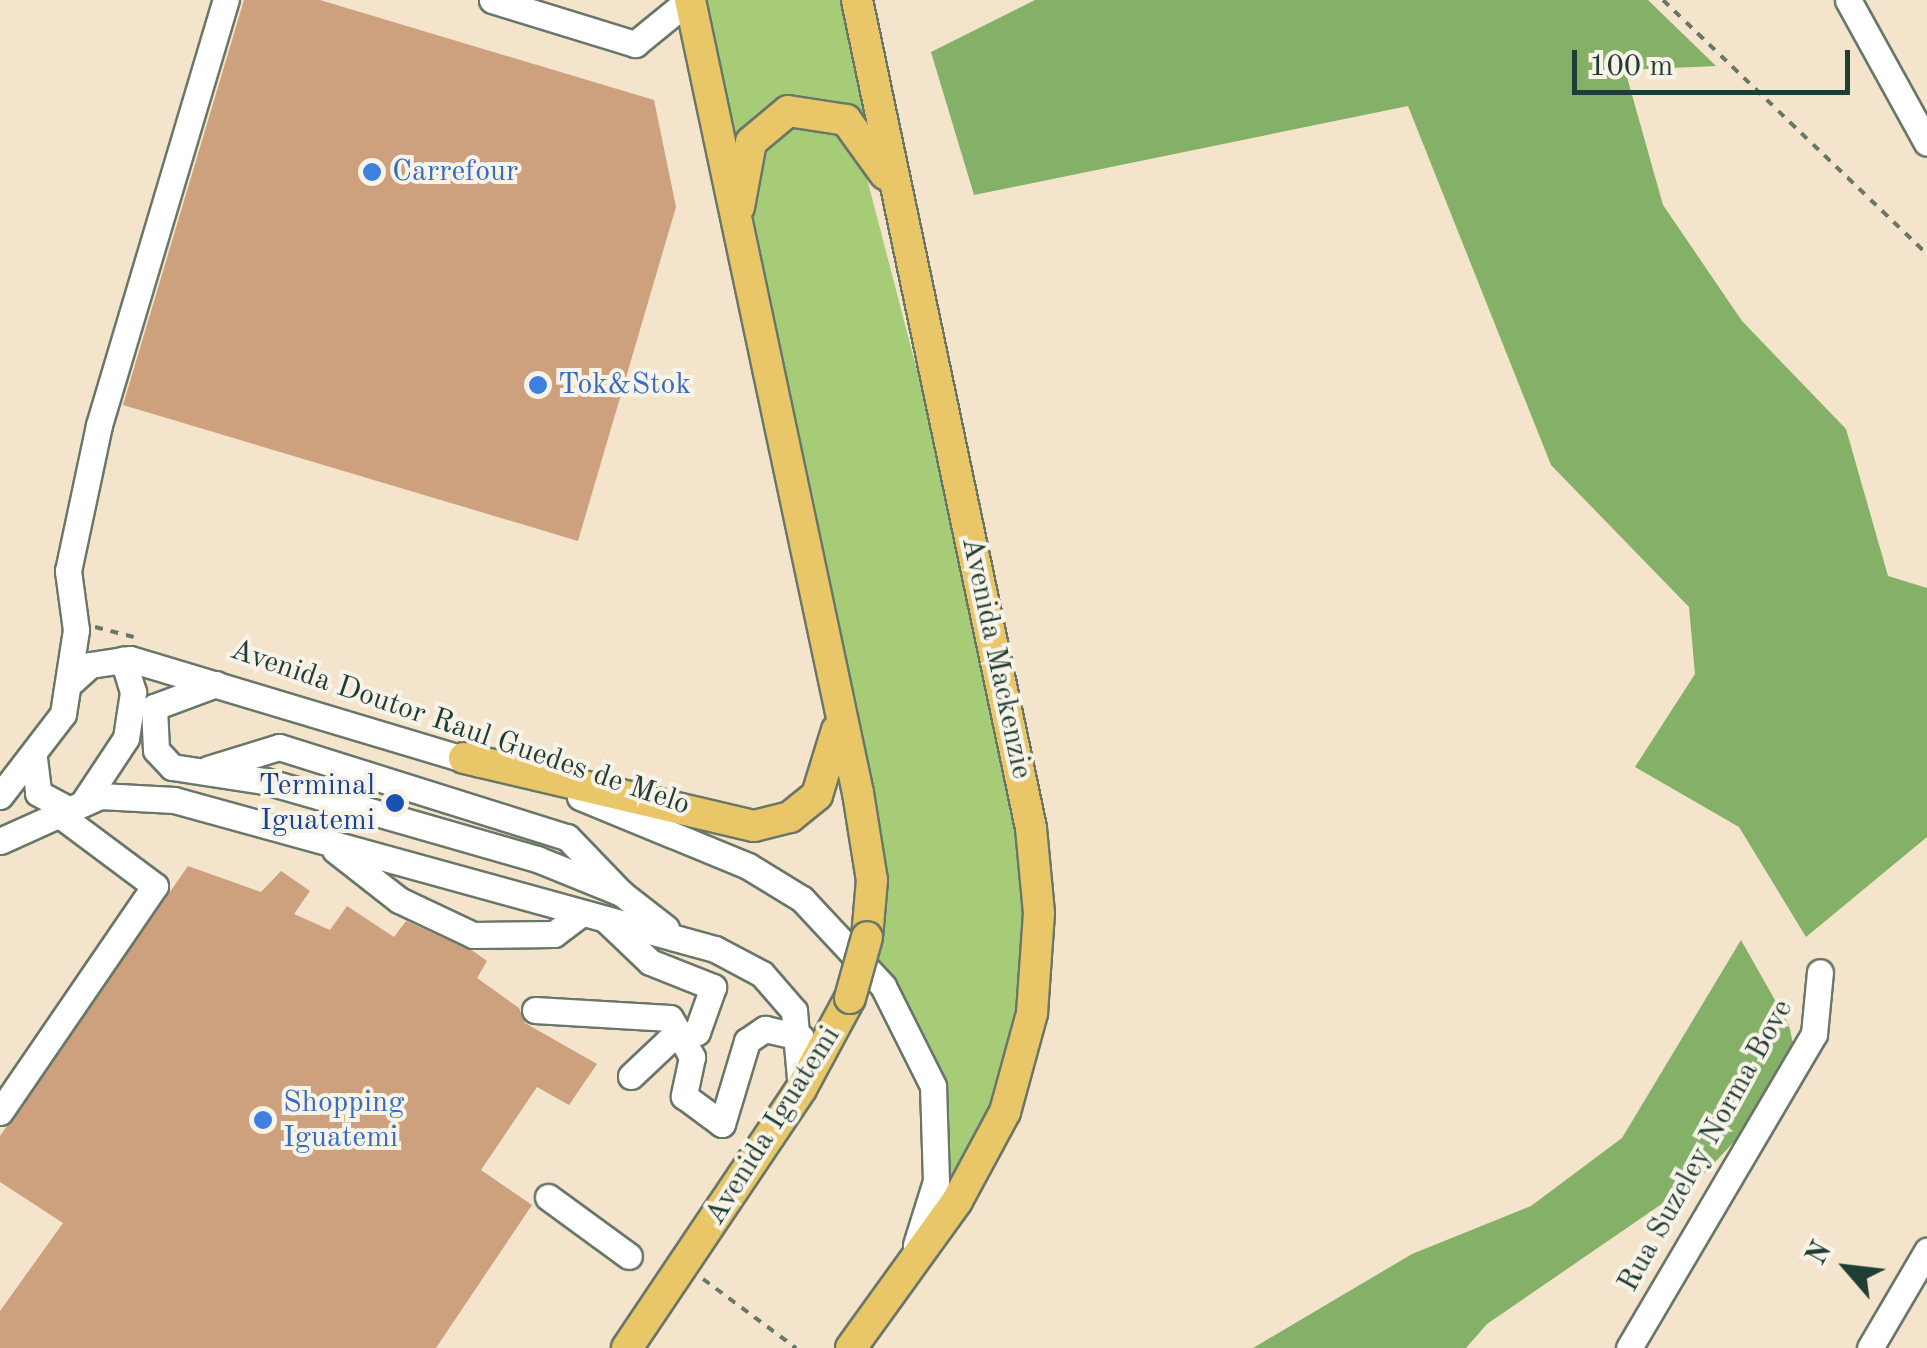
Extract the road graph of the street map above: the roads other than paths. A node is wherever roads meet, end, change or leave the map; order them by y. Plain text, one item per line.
1 (226, 0) edge
2 (492, 0) edge
3 (689, 0) edge
4 (857, 0) edge
5 (1848, 0) edge
6 (1927, 143) edge
7 (896, 194) junction
8 (738, 234) junction
9 (122, 660) junction
10 (230, 682) junction
11 (70, 684) junction
12 (841, 708) junction
13 (34, 758) junction
14 (464, 758) junction
15 (199, 772) junction
16 (0, 796) edge
17 (67, 805) junction
18 (0, 841) edge
19 (323, 841) junction
20 (621, 893) junction
21 (594, 916) junction
22 (692, 943) junction
23 (1820, 972) dead end
24 (534, 1010) dead end
25 (685, 1036) junction
26 (802, 1037) junction
27 (631, 1076) dead end
28 (801, 1090) junction
29 (0, 1112) edge
30 (548, 1197) dead end
31 (1927, 1251) edge
32 (630, 1256) dead end
33 (893, 1289) junction
34 (628, 1348) edge
35 (851, 1348) edge
36 (1629, 1348) edge
37 (1870, 1348) edge

1 - 11 street
2 - 3 street
3 - 8 main road
4 - 7 main road, Avenida Mackenzie
5 - 6 street
7 - 8 main road
7 - 33 main road, Avenida Mackenzie
8 - 12 main road
9 - 10 street, Avenida Doutor Raul Guedes de Melo
9 - 11 street
9 - 17 street
10 - 14 street, Avenida Doutor Raul Guedes de Melo
10 - 15 street
11 - 13 street
12 - 14 main road
12 - 28 main road, Avenida Iguatemi, bridge
13 - 16 street
13 - 17 street
14 - 33 street, Avenida Doutor Raul Guedes de Melo
15 - 20 street
15 - 20 street
17 - 18 street
17 - 19 street
17 - 29 street
19 - 21 street
19 - 21 street
20 - 22 street
21 - 22 street
21 - 25 street
22 - 26 street
23 - 36 street, Rua Suzeley Norma Bove
24 - 25 street
25 - 26 street
25 - 27 street
26 - 28 street
28 - 34 main road, Avenida Iguatemi
30 - 32 street
31 - 37 street
33 - 35 main road

